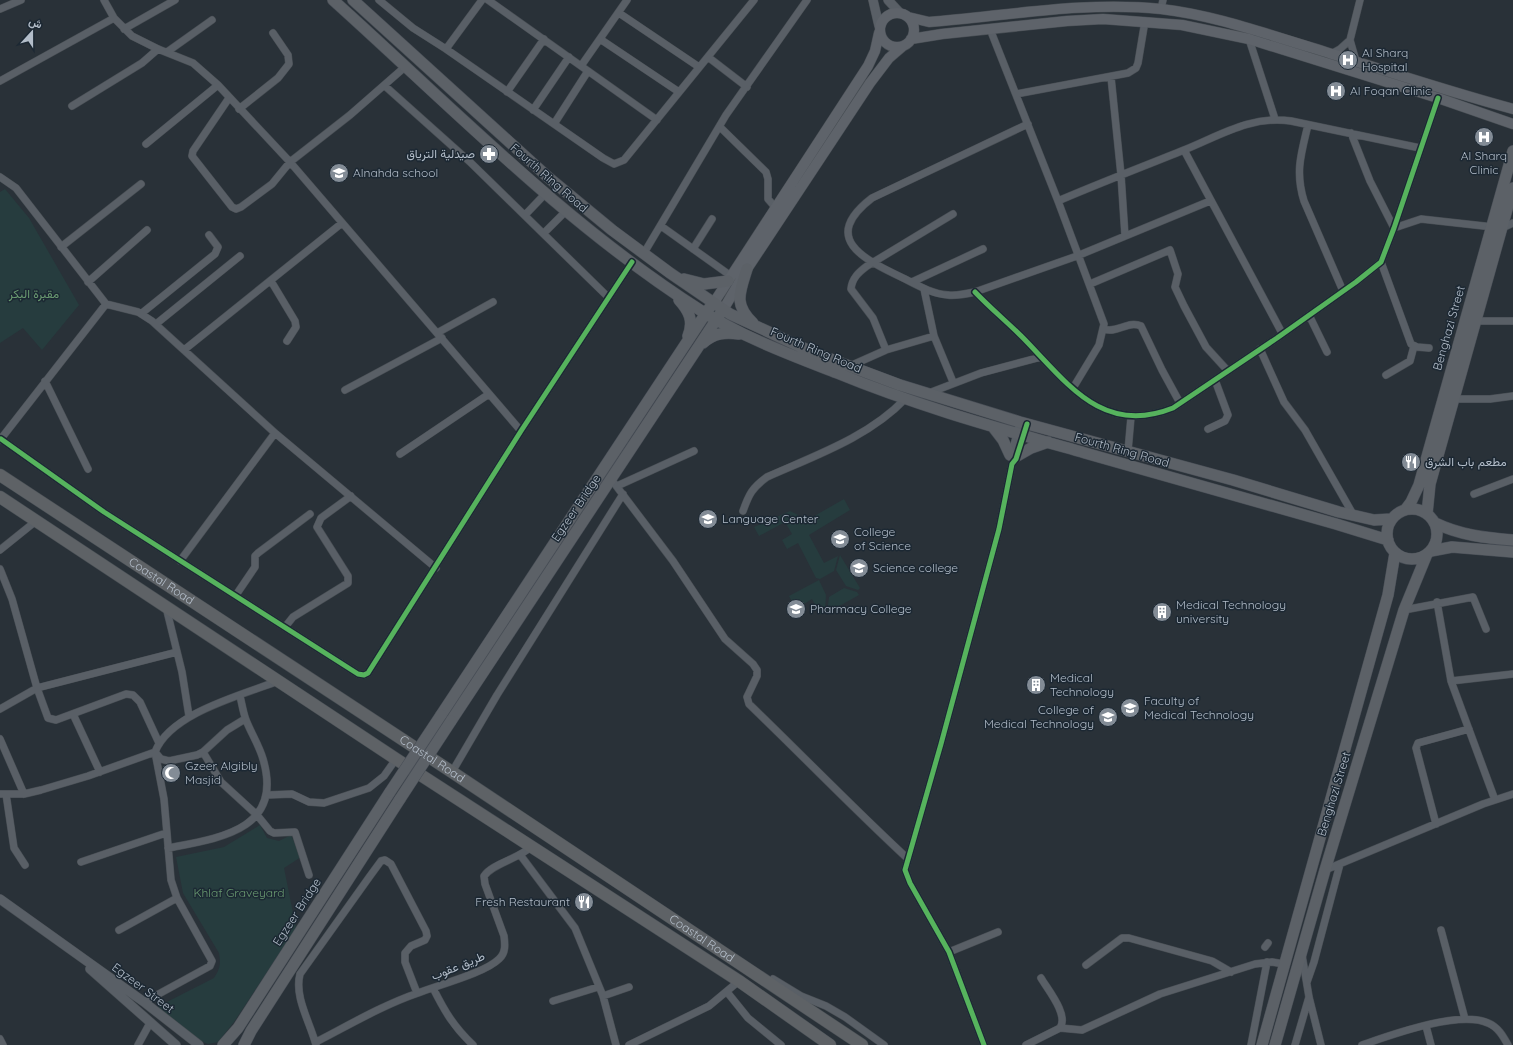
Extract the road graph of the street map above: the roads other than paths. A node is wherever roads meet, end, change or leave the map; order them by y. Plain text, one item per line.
1 (21, 0) edge
2 (104, 0) edge
3 (175, 0) edge
4 (333, 0) edge
5 (353, 0) edge
6 (482, 0) edge
7 (488, 0) edge
8 (627, 0) edge
9 (754, 0) edge
10 (807, 0) edge
11 (873, 0) edge
12 (888, 0) edge
13 (1360, 0) edge
14 (383, 1) edge
15 (1162, 5) edge
16 (1128, 7) junction
17 (0, 9) edge
18 (619, 13) junction
19 (904, 15) junction
20 (114, 18) junction
21 (212, 20) dead end
22 (1128, 20) junction
23 (1145, 21) junction
24 (124, 29) junction
25 (879, 29) junction
26 (990, 29) junction
27 (273, 33) dead end
28 (544, 39) junction
29 (600, 39) junction
30 (1249, 39) junction
31 (911, 40) junction
32 (1350, 40) junction
33 (903, 46) junction
34 (446, 49) junction
35 (158, 50) junction
36 (167, 52) junction
37 (1332, 54) junction
38 (569, 57) junction
39 (708, 57) junction
40 (1356, 61) junction
41 (406, 66) junction
42 (581, 66) junction
43 (699, 68) junction
44 (588, 71) junction
45 (1111, 77) junction
46 (0, 81) edge
47 (218, 85) junction
48 (385, 86) junction
49 (746, 87) junction
50 (507, 92) junction
51 (679, 92) junction
52 (1016, 94) junction
53 (229, 98) junction
54 (1438, 98) junction
55 (72, 106) dead end
56 (1499, 106) junction
57 (239, 109) junction
58 (1513, 109) edge
59 (533, 110) junction
60 (1496, 117) junction
61 (1275, 119) junction
62 (656, 120) junction
63 (554, 124) junction
64 (1028, 124) junction
65 (1513, 124) edge
66 (1308, 125) junction
67 (720, 127) junction
68 (1350, 133) junction
69 (146, 144) dead end
70 (1420, 148) junction
71 (1184, 150) junction
72 (1513, 151) edge
73 (290, 162) junction
74 (1121, 175) junction
75 (0, 177) edge
76 (141, 184) dead end
77 (1512, 191) edge
78 (546, 193) junction
79 (1058, 201) junction
80 (1210, 201) junction
81 (775, 207) junction
82 (566, 211) junction
83 (1513, 212) edge
84 (953, 214) dead end
85 (525, 215) junction
86 (712, 219) dead end
87 (342, 223) junction
88 (1513, 223) edge
89 (661, 226) junction
90 (1394, 228) junction
91 (1496, 228) junction
92 (147, 230) dead end
93 (544, 233) junction
94 (208, 235) dead end
95 (1124, 236) junction
96 (61, 247) junction
97 (694, 249) junction
98 (983, 249) dead end
99 (644, 253) junction
100 (240, 256) dead end
101 (1077, 256) junction
102 (632, 262) junction
103 (1381, 262) junction
104 (872, 263) junction
105 (747, 269) junction
106 (670, 273) junction
107 (730, 279) junction
108 (271, 281) junction
109 (88, 282) junction
110 (912, 282) junction
111 (1090, 284) junction
112 (668, 287) junction
113 (924, 289) junction
114 (1343, 291) junction
115 (975, 292) junction
116 (608, 297) junction
117 (493, 302) dead end
118 (106, 304) junction
119 (713, 304) junction
120 (723, 310) junction
121 (142, 313) junction
122 (706, 314) junction
123 (1309, 315) junction
124 (716, 320) junction
125 (1476, 321) junction
126 (1513, 321) edge
127 (156, 324) junction
128 (1104, 329) junction
129 (763, 330) junction
130 (1282, 333) junction
131 (440, 336) junction
132 (750, 336) junction
133 (934, 336) junction
134 (287, 341) dead end
135 (1414, 346) junction
136 (683, 348) junction
137 (1429, 348) dead end
138 (1260, 349) junction
139 (184, 350) junction
140 (886, 350) junction
141 (1327, 352) dead end
142 (694, 354) junction
143 (1041, 357) junction
144 (850, 366) junction
145 (1227, 370) junction
146 (1386, 375) dead end
147 (1215, 380) junction
148 (44, 381) junction
149 (952, 382) junction
150 (1073, 388) junction
151 (345, 390) dead end
152 (929, 393) junction
153 (489, 394) junction
154 (1513, 396) edge
155 (905, 399) junction
156 (1454, 399) junction
157 (1180, 403) junction
158 (1131, 417) junction
159 (1024, 423) junction
160 (993, 427) junction
161 (1208, 430) dead end
162 (521, 431) junction
163 (275, 433) junction
164 (1020, 435) junction
165 (0, 440) edge
166 (1048, 442) junction
167 (694, 451) dead end
168 (1128, 451) junction
169 (400, 454) dead end
170 (1013, 458) junction
171 (88, 469) dead end
172 (0, 475) edge
173 (1513, 479) edge
174 (614, 482) junction
175 (623, 494) junction
176 (1474, 494) dead end
177 (351, 496) junction
178 (0, 497) edge
179 (1405, 510) junction
180 (743, 511) dead end
181 (310, 514) dead end
182 (1428, 514) junction
183 (1354, 516) junction
184 (1391, 519) junction
185 (36, 521) junction
186 (1435, 523) junction
187 (1388, 540) junction
188 (1513, 540) edge
189 (0, 550) edge
190 (1513, 552) edge
191 (1395, 553) junction
192 (1429, 553) junction
193 (180, 560) junction
194 (436, 568) junction
195 (0, 569) edge
196 (236, 595) junction
197 (1437, 602) junction
198 (166, 606) junction
199 (1404, 610) junction
200 (285, 627) junction
201 (1486, 629) dead end
202 (177, 652) junction
203 (1513, 674) edge
204 (278, 681) junction
205 (1451, 681) junction
206 (37, 688) junction
207 (240, 696) junction
208 (2, 707) edge
209 (73, 714) junction
210 (189, 716) junction
211 (446, 718) junction
212 (246, 719) junction
213 (1469, 729) junction
214 (0, 739) edge
215 (159, 743) junction
216 (2, 747) edge
217 (155, 752) junction
218 (203, 752) junction
219 (396, 759) junction
220 (100, 772) junction
221 (452, 772) junction
222 (3, 794) edge
223 (24, 794) junction
224 (1513, 794) edge
225 (267, 795) junction
226 (1495, 800) junction
227 (257, 815) junction
228 (1436, 824) junction
229 (166, 833) junction
230 (532, 846) junction
231 (168, 848) junction
232 (521, 856) junction
233 (907, 858) junction
234 (81, 862) dead end
235 (1340, 864) junction
236 (25, 865) dead end
237 (1325, 870) junction
238 (309, 875) dead end
239 (1304, 893) junction
240 (1318, 896) junction
241 (177, 898) junction
242 (0, 900) edge
243 (119, 930) dead end
244 (1441, 930) dead end
245 (998, 932) dead end
246 (71, 952) junction
247 (948, 952) junction
248 (1302, 952) junction
249 (1267, 962) junction
250 (1284, 964) junction
251 (1086, 965) dead end
252 (745, 968) junction
253 (1231, 972) junction
254 (1041, 978) dead end
255 (739, 981) junction
256 (1307, 982) junction
257 (598, 987) junction
258 (629, 987) dead end
259 (433, 988) junction
260 (727, 992) junction
261 (417, 993) junction
262 (603, 996) junction
263 (1309, 997) junction
264 (553, 1001) dead end
265 (144, 1002) junction
266 (1465, 1019) junction
267 (150, 1023) junction
268 (1426, 1026) junction
269 (1060, 1028) junction
270 (0, 1039) edge
271 (316, 1043) edge
272 (1029, 1044) edge
273 (2, 1045) edge
274 (138, 1045) edge
275 (176, 1045) edge
276 (199, 1045) edge
277 (223, 1045) edge
278 (244, 1045) edge
279 (473, 1045) edge
280 (616, 1045) edge
281 (629, 1045) edge
282 (781, 1045) edge
283 (830, 1045) edge
284 (862, 1045) edge
285 (884, 1045) edge
286 (984, 1045) edge
287 (1251, 1045) edge
288 (1262, 1045) edge
289 (1275, 1045) edge
290 (1295, 1045) edge
291 (1321, 1045) edge
292 (1362, 1045) edge
293 (1431, 1045) edge
294 (1508, 1045) edge

1 - 17 street
2 - 20 street
3 - 24 street
4 - 41 main road, Fourth Ring Road
5 - 99 main road, Fourth Ring Road
6 - 34 street
7 - 28 street
8 - 18 street
9 - 39 street
10 - 49 street
11 - 25 street
12 - 19 street
13 - 32 street
14 - 34 street
15 - 16 main road
15 - 37 main road
16 - 19 main road
16 - 22 main road
18 - 29 street
18 - 43 street
19 - 25 main road
19 - 31 main road
20 - 24 street
20 - 46 street
21 - 36 street
22 - 23 main road
22 - 26 main road
23 - 30 main road
23 - 45 street
24 - 35 street
25 - 33 main road
25 - 81 main road
26 - 31 main road
26 - 52 street
27 - 57 street
28 - 38 street
28 - 50 street
29 - 42 street
29 - 51 street
30 - 54 main road
30 - 61 street
31 - 33 main road
32 - 37 street
32 - 40 street
33 - 105 main road
34 - 50 street
35 - 36 street
35 - 55 street
36 - 47 street
37 - 40 main road
38 - 42 street
38 - 59 street
39 - 43 street
39 - 49 street
40 - 56 main road
41 - 48 street
41 - 78 main road, Fourth Ring Road
42 - 44 street
43 - 51 street
44 - 62 street
44 - 63 street
45 - 52 street
45 - 74 street
47 - 53 street
47 - 69 street
48 - 73 street
48 - 85 street
49 - 67 street
50 - 59 street
51 - 62 street
52 - 64 street
53 - 57 street
53 - 73 street
54 - 60 main road
54 - 70 street
56 - 58 main road
56 - 60 main road
57 - 73 street
59 - 63 street
60 - 65 main road
61 - 66 street
61 - 71 street
62 - 63 street
64 - 79 street
64 - 104 street
66 - 68 street
66 - 114 street
67 - 81 street
67 - 89 street
68 - 70 street
68 - 90 street
70 - 90 street
71 - 74 street
71 - 80 street
72 - 91 main road, Benghazi Street
73 - 87 street
74 - 79 street
74 - 95 street
75 - 96 street
76 - 96 street
77 - 83 street
77 - 91 main road, Benghazi Street
78 - 82 main road, Fourth Ring Road
78 - 85 street
79 - 101 street
80 - 95 street
80 - 130 street
81 - 107 main road
82 - 93 street
82 - 102 main road, Fourth Ring Road
84 - 104 street
85 - 93 street
86 - 97 street
87 - 108 street
87 - 131 street
88 - 91 street
89 - 97 street
89 - 99 street
90 - 91 street
90 - 103 street
91 - 125 main road, Benghazi Street
91 - 179 main road, Benghazi Street
92 - 109 street
93 - 116 street
94 - 121 street
95 - 101 street
96 - 109 street
97 - 107 street
98 - 110 street
99 - 106 main road, Fourth Ring Road
100 - 127 street
101 - 111 street
101 - 115 street
102 - 112 main road, Fourth Ring Road
102 - 116 street
103 - 114 street
103 - 135 street
104 - 110 street
104 - 140 street
105 - 120 main road
105 - 129 main road
106 - 107 main road
106 - 119 main road, Fourth Ring Road
107 - 119 main road
108 - 134 street
108 - 139 street
109 - 118 street
110 - 113 street
111 - 128 street
111 - 145 street
112 - 122 main road, Fourth Ring Road
112 - 136 main road
113 - 115 street
113 - 133 street
114 - 123 street
115 - 143 street
116 - 162 street
117 - 131 street
118 - 121 street
118 - 148 street
119 - 120 main road, Fourth Ring Road
119 - 122 main road, Egzeer Bridge
120 - 124 main road, Egzeer Bridge
120 - 129 main road, Fourth Ring Road
121 - 127 street
122 - 124 main road, Fourth Ring Road
122 - 136 main road, Egzeer Bridge
123 - 130 street
123 - 141 street
124 - 132 main road, Fourth Ring Road
124 - 142 main road, Egzeer Bridge
125 - 126 street
125 - 156 main road, Benghazi Street
127 - 139 street
128 - 150 street
128 - 157 street
129 - 144 main road, Fourth Ring Road
130 - 138 street
131 - 151 street
131 - 153 street
132 - 142 main road
132 - 155 main road, Fourth Ring Road
133 - 140 street
133 - 149 street
135 - 137 street
135 - 146 street
136 - 211 main road, Egzeer Bridge
138 - 145 street
138 - 183 street
139 - 163 street
140 - 144 street
142 - 174 main road, Egzeer Bridge
143 - 149 street
143 - 150 street
144 - 152 main road, Fourth Ring Road
145 - 147 street
147 - 157 street
147 - 161 street
148 - 165 street
148 - 171 street
149 - 152 street
150 - 158 street
152 - 159 main road, Fourth Ring Road
153 - 162 street
153 - 169 street
154 - 156 street
155 - 160 main road, Fourth Ring Road
155 - 180 street
156 - 182 main road, Benghazi Street
157 - 158 street
158 - 168 street
159 - 164 street
159 - 168 main road, Fourth Ring Road
160 - 164 main road, Fourth Ring Road
160 - 170 main road
162 - 194 street
163 - 177 street
163 - 193 street
164 - 166 main road, Fourth Ring Road
164 - 170 street
165 - 193 street
166 - 170 main road
166 - 187 main road, Fourth Ring Road
167 - 174 street
168 - 183 main road, Fourth Ring Road
170 - 233 street
172 - 221 highway, Coastal Road
173 - 176 street
174 - 175 street
174 - 211 main road, Egzeer Bridge
175 - 221 street
175 - 233 street
177 - 194 street
177 - 200 street
178 - 185 highway, Coastal Road
179 - 182 main road
179 - 184 main road
181 - 196 street
182 - 186 main road
183 - 184 main road, Fourth Ring Road
184 - 187 main road
185 - 189 street
185 - 198 highway, Coastal Road
186 - 188 main road
186 - 192 main road
187 - 191 main road
190 - 192 main road
191 - 192 main road
191 - 239 main road, Benghazi Street
192 - 199 main road, Benghazi Street
193 - 196 street
194 - 200 street
195 - 206 street
196 - 200 street
197 - 199 street
197 - 201 street
197 - 205 street
198 - 202 street
198 - 204 highway, Coastal Road
199 - 237 main road, Benghazi Street
202 - 206 street
202 - 210 street
203 - 205 street
204 - 207 street
204 - 219 highway, Coastal Road
205 - 213 street
206 - 208 street
206 - 209 street
207 - 210 street
207 - 212 street
209 - 215 street
209 - 220 street
210 - 215 street
211 - 277 main road, Egzeer Bridge, bridge
211 - 278 main road, bridge
212 - 218 street
212 - 225 street
213 - 226 street
213 - 228 street
214 - 216 street
215 - 217 street
216 - 223 street
217 - 218 street
217 - 220 street
217 - 229 street
218 - 227 street
219 - 225 street
219 - 230 highway, Coastal Road
220 - 223 street
221 - 252 highway, Coastal Road
222 - 223 street
222 - 236 street
224 - 226 street
225 - 227 street
226 - 228 street
227 - 231 street
227 - 238 street
228 - 235 street
229 - 231 street
229 - 234 street
230 - 232 street, طريق عقوب
230 - 255 highway, Coastal Road
231 - 241 street
232 - 257 street
232 - 259 street, طريق عقوب
233 - 247 street
235 - 237 street
235 - 256 street
237 - 240 main road, Benghazi Street
239 - 240 main road
239 - 250 main road, Benghazi Street
240 - 248 main road, Benghazi Street
241 - 243 street
241 - 265 street
242 - 246 street, Egzeer Street
244 - 266 street
245 - 247 street
246 - 265 street, Egzeer Street
246 - 267 street, Egzeer Street
247 - 286 street
248 - 256 street
248 - 289 main road, Benghazi Street
249 - 250 street
249 - 253 street
249 - 287 street
250 - 288 main road, Benghazi Street
251 - 253 street
252 - 284 highway, Coastal Road
252 - 285 street
253 - 269 street
254 - 269 street
255 - 260 street
255 - 283 highway, Coastal Road
256 - 263 street
257 - 262 street
257 - 264 street
258 - 262 street
259 - 261 street, طريق عقوب
259 - 279 street
260 - 281 street
260 - 282 street
261 - 271 street, طريق عقوب
261 - 271 street
262 - 280 street
263 - 290 street
263 - 291 street
265 - 276 street, Egzeer Street
266 - 268 street
266 - 294 street
267 - 274 street
267 - 275 street, Egzeer Street
268 - 292 street
268 - 293 street
269 - 272 street
270 - 273 street

